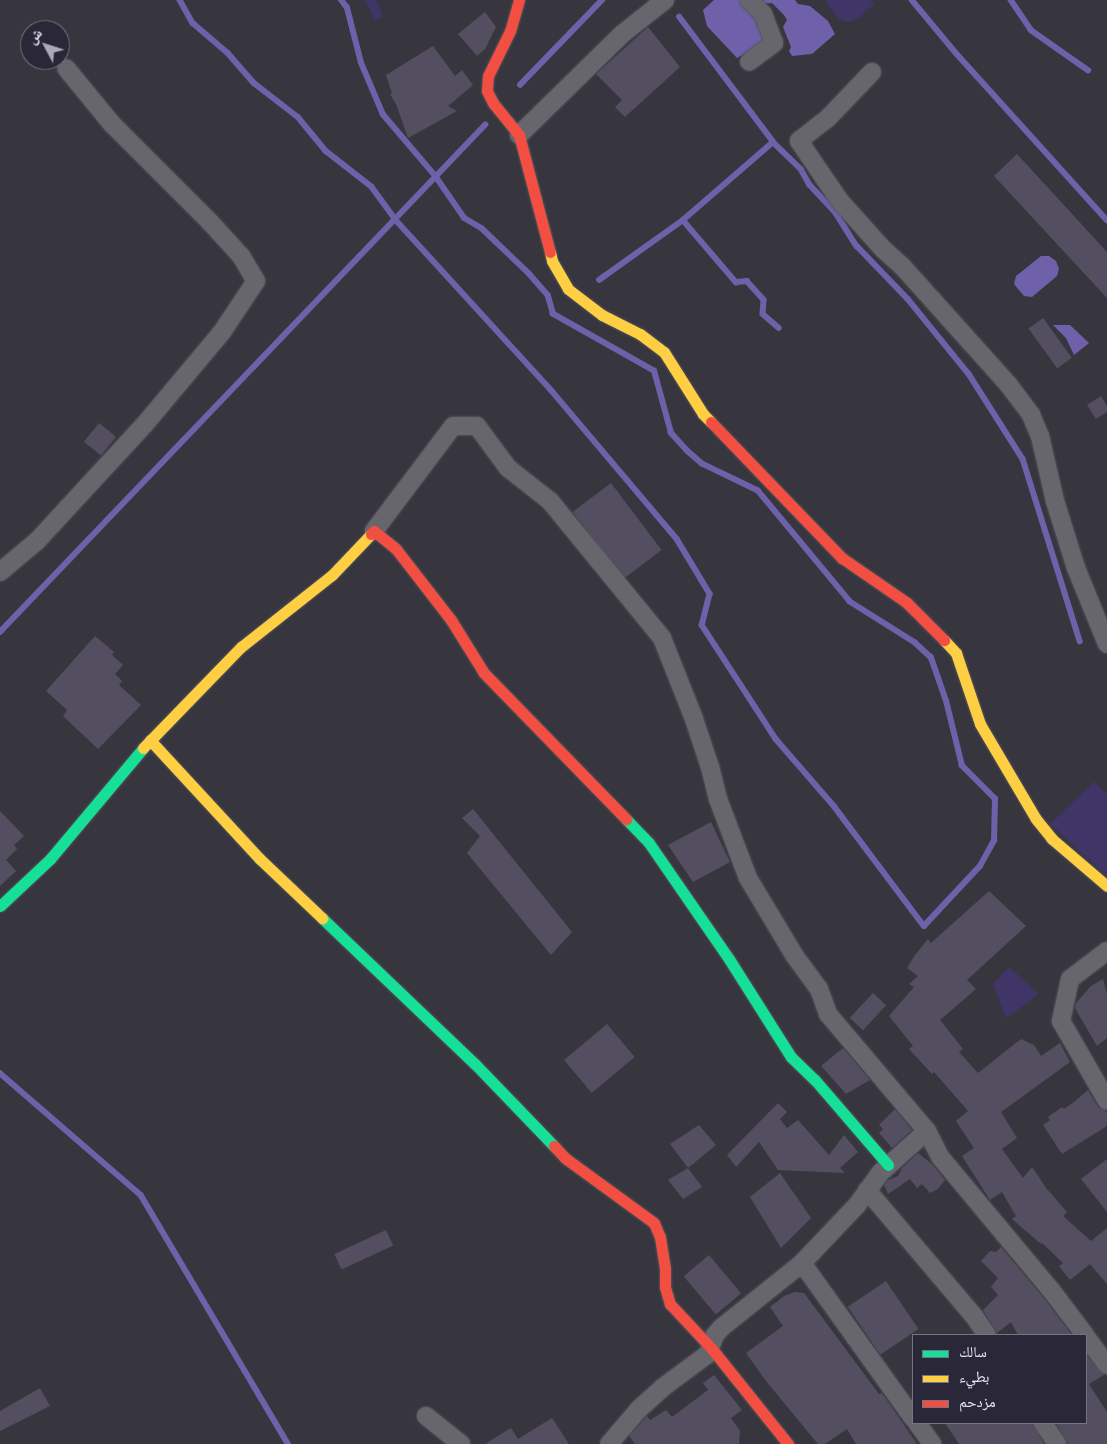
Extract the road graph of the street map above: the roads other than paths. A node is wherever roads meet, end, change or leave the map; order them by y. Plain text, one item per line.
1 (519, 0) edge
2 (665, 0) edge
3 (749, 0) edge
4 (749, 62) dead end
5 (68, 70) edge
6 (872, 72) dead end
7 (519, 135) junction
8 (374, 531) junction
9 (0, 572) edge
10 (1107, 644) edge
11 (150, 740) junction
12 (1107, 886) edge
13 (0, 906) edge
14 (1107, 951) edge
15 (1107, 1100) edge
16 (927, 1131) junction
17 (888, 1165) junction
18 (867, 1190) junction
19 (802, 1263) junction
20 (986, 1334) edge
21 (1084, 1334) edge
22 (1087, 1339) edge
23 (712, 1349) junction
24 (1107, 1365) edge
25 (426, 1416) dead end
26 (912, 1417) edge
27 (918, 1424) edge
28 (1044, 1424) edge
29 (618, 1440) edge
30 (461, 1444) edge
31 (788, 1444) edge
32 (932, 1444) edge
33 (1057, 1444) edge

1 - 7 street
2 - 7 street
3 - 4 street
5 - 9 street
6 - 10 street
7 - 12 street
8 - 11 street
8 - 16 street
8 - 17 street
11 - 13 street
11 - 23 street
14 - 15 street
16 - 17 street
16 - 21 street
17 - 18 street
18 - 19 street
18 - 20 street
19 - 23 street
19 - 26 street
22 - 24 street
23 - 29 street
23 - 31 street
25 - 30 street
27 - 32 street
28 - 33 street

